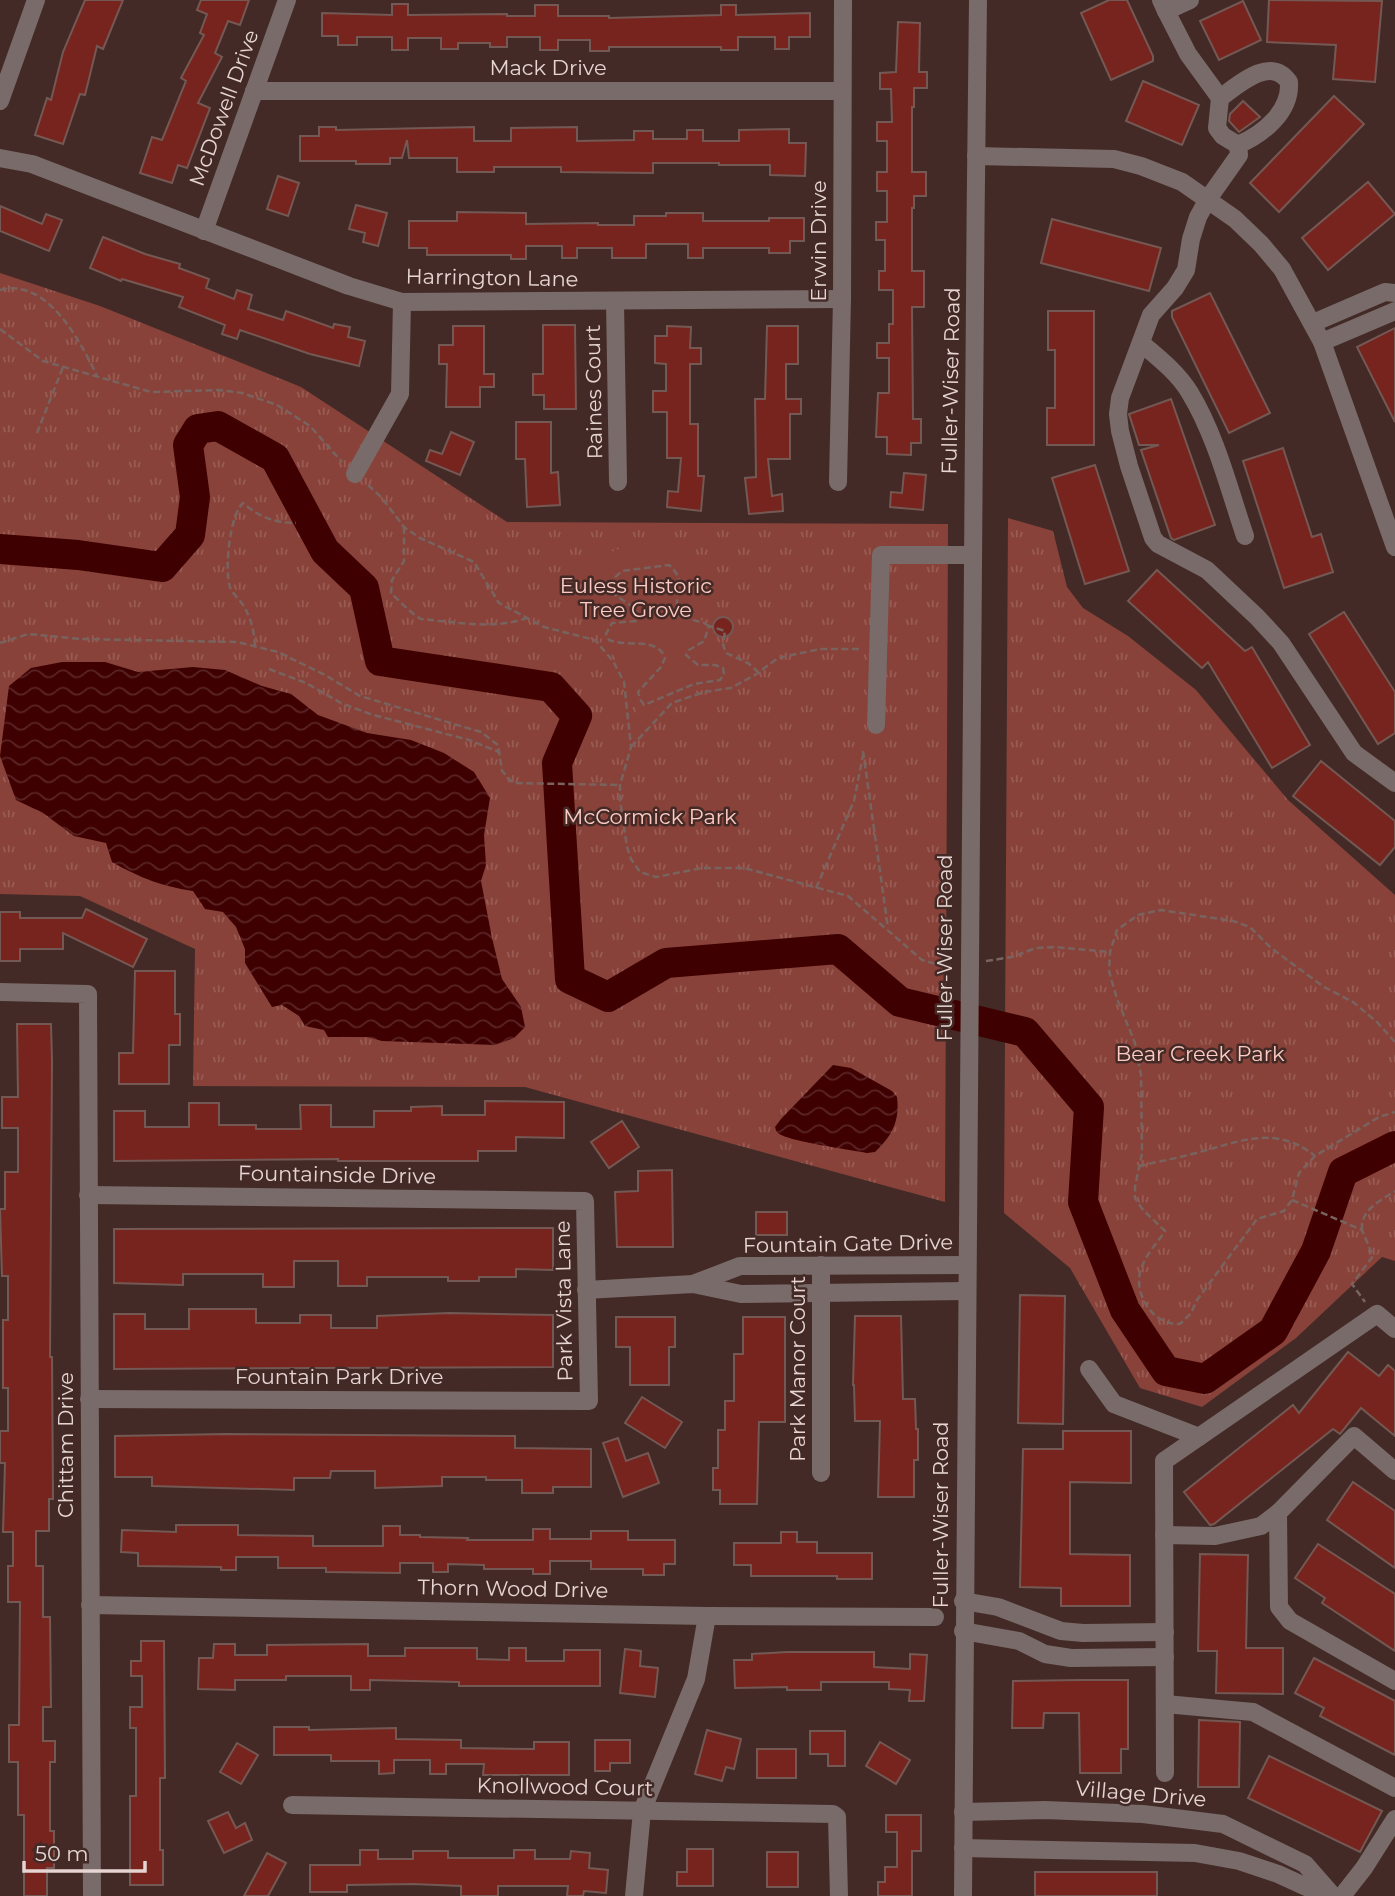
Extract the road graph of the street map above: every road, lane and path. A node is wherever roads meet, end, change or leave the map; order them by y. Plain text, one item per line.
1 (36, 0) edge
2 (287, 0) edge
3 (843, 0) edge
4 (978, 0) edge
5 (1190, 0) edge
6 (1164, 5) edge
7 (254, 91) junction
8 (842, 91) junction
9 (1220, 98) junction
10 (0, 101) edge
11 (1238, 145) junction
12 (976, 156) junction
13 (0, 158) edge
14 (1208, 199) junction
15 (204, 231) junction
16 (0, 290) edge
17 (1395, 293) edge
18 (842, 299) junction
19 (402, 302) junction
20 (615, 302) junction
21 (1395, 311) edge
22 (1313, 324) junction
23 (0, 329) edge
24 (1322, 342) junction
25 (1141, 343) junction
26 (62, 367) junction
27 (97, 376) junction
28 (37, 433) dead end
29 (355, 474) junction
30 (618, 482) dead end
31 (838, 482) dead end
32 (296, 523) dead end
33 (404, 527) junction
34 (1245, 536) dead end
35 (1395, 547) edge
36 (972, 555) junction
37 (527, 618) junction
38 (709, 626) junction
39 (0, 643) edge
40 (255, 646) junction
41 (878, 652) junction
42 (269, 669) dead end
43 (758, 672) junction
44 (876, 725) dead end
45 (631, 747) junction
46 (499, 752) junction
47 (1395, 783) edge
48 (620, 785) junction
49 (816, 888) junction
50 (888, 928) junction
51 (1110, 952) junction
52 (962, 958) junction
53 (984, 961) dead end
54 (0, 992) edge
55 (1395, 1042) edge
56 (1395, 1112) edge
57 (1315, 1156) junction
58 (1139, 1166) junction
59 (1395, 1191) edge
60 (88, 1195) junction
61 (1292, 1200) junction
62 (584, 1201) joint
63 (1362, 1230) junction
64 (821, 1265) junction
65 (965, 1265) junction
66 (692, 1284) junction
67 (586, 1290) junction
68 (965, 1290) junction
69 (821, 1293) junction
70 (1377, 1314) junction
71 (1395, 1329) edge
72 (1089, 1369) dead end
73 (89, 1399) junction
74 (589, 1401) joint
75 (1199, 1437) junction
76 (1395, 1471) edge
77 (821, 1473) dead end
78 (1278, 1513) junction
79 (1164, 1535) junction
80 (963, 1601) junction
81 (90, 1605) junction
82 (707, 1616) junction
83 (935, 1617) dead end
84 (963, 1631) junction
85 (1165, 1632) junction
86 (1165, 1657) junction
87 (1395, 1681) edge
88 (1165, 1704) junction
89 (1165, 1773) dead end
90 (1395, 1788) edge
91 (292, 1805) dead end
92 (642, 1811) junction
93 (963, 1812) junction
94 (1395, 1819) edge
95 (963, 1848) junction
96 (92, 1896) edge
97 (634, 1896) edge
98 (839, 1896) edge
99 (964, 1896) edge
100 (1326, 1896) edge
101 (1333, 1896) edge
102 (1342, 1896) edge

1 - 10 street
2 - 7 street, McDowell Drive
3 - 8 street, Erwin Drive
4 - 12 street, Fuller-Wiser Road
5 - 6 street
6 - 9 street
7 - 8 street, Mack Drive
7 - 15 street, McDowell Drive
8 - 18 street, Erwin Drive
9 - 11 street
9 - 11 street
11 - 14 street
12 - 14 street
12 - 36 street, Fuller-Wiser Road
13 - 15 street, Harrington Lane
14 - 22 street
14 - 25 street
15 - 19 street, Harrington Lane
16 - 27 path
17 - 22 street
18 - 20 street, Harrington Lane
18 - 31 street, Erwin Drive
19 - 20 street, Harrington Lane
19 - 29 street
20 - 30 street, Raines Court
21 - 24 street
22 - 24 street
23 - 26 path
24 - 35 street
25 - 34 street
25 - 47 street
26 - 27 path
26 - 28 path
27 - 29 path
29 - 33 path
32 - 40 path
33 - 37 path
33 - 37 path
36 - 41 street
36 - 52 street, Fuller-Wiser Road
37 - 45 path
38 - 38 path
38 - 43 path
39 - 40 path
40 - 46 path
41 - 43 path
41 - 44 street
42 - 46 path
43 - 45 path
45 - 48 path
46 - 48 path
48 - 49 path
49 - 50 path
49 - 50 path
50 - 52 path
51 - 53 path
51 - 55 path
51 - 58 path
52 - 65 street, Fuller-Wiser Road
54 - 60 street, Chittam Drive
56 - 57 path
57 - 58 path
57 - 61 path
58 - 61 path
59 - 63 path
60 - 62 street, Fountainside Drive
60 - 73 street, Chittam Drive
61 - 63 path
62 - 67 street, Park Vista Lane
63 - 70 path
64 - 65 street, Fountain Gate Drive
64 - 66 street, Fountain Gate Drive
64 - 69 street, Park Manor Court
65 - 68 street, Fuller-Wiser Road
66 - 67 street, Fountain Gate Drive
66 - 69 street, Fountain Gate Drive
67 - 74 street, Park Vista Lane
68 - 69 street, Fountain Gate Drive
68 - 80 street, Fuller-Wiser Road
69 - 77 street, Park Manor Court
70 - 71 street
70 - 75 street
72 - 75 street
73 - 74 street, Fountain Park Drive
73 - 81 street, Chittam Drive
75 - 79 street
76 - 78 street
78 - 79 street
78 - 87 street
79 - 85 street
80 - 84 street, Fuller-Wiser Road
80 - 85 street
81 - 82 street, Thorn Wood Drive
81 - 96 street, Chittam Drive
82 - 83 street, Thorn Wood Drive
82 - 92 street
84 - 86 street
84 - 93 street, Fuller-Wiser Road
85 - 86 street
86 - 88 street
88 - 89 street
88 - 90 street
91 - 92 street, Knollwood Court
92 - 97 street
92 - 98 street, Knollwood Court
93 - 95 street, Fuller-Wiser Road
93 - 101 street, Village Drive
94 - 102 street
95 - 99 street, Fuller-Wiser Road
95 - 100 street

